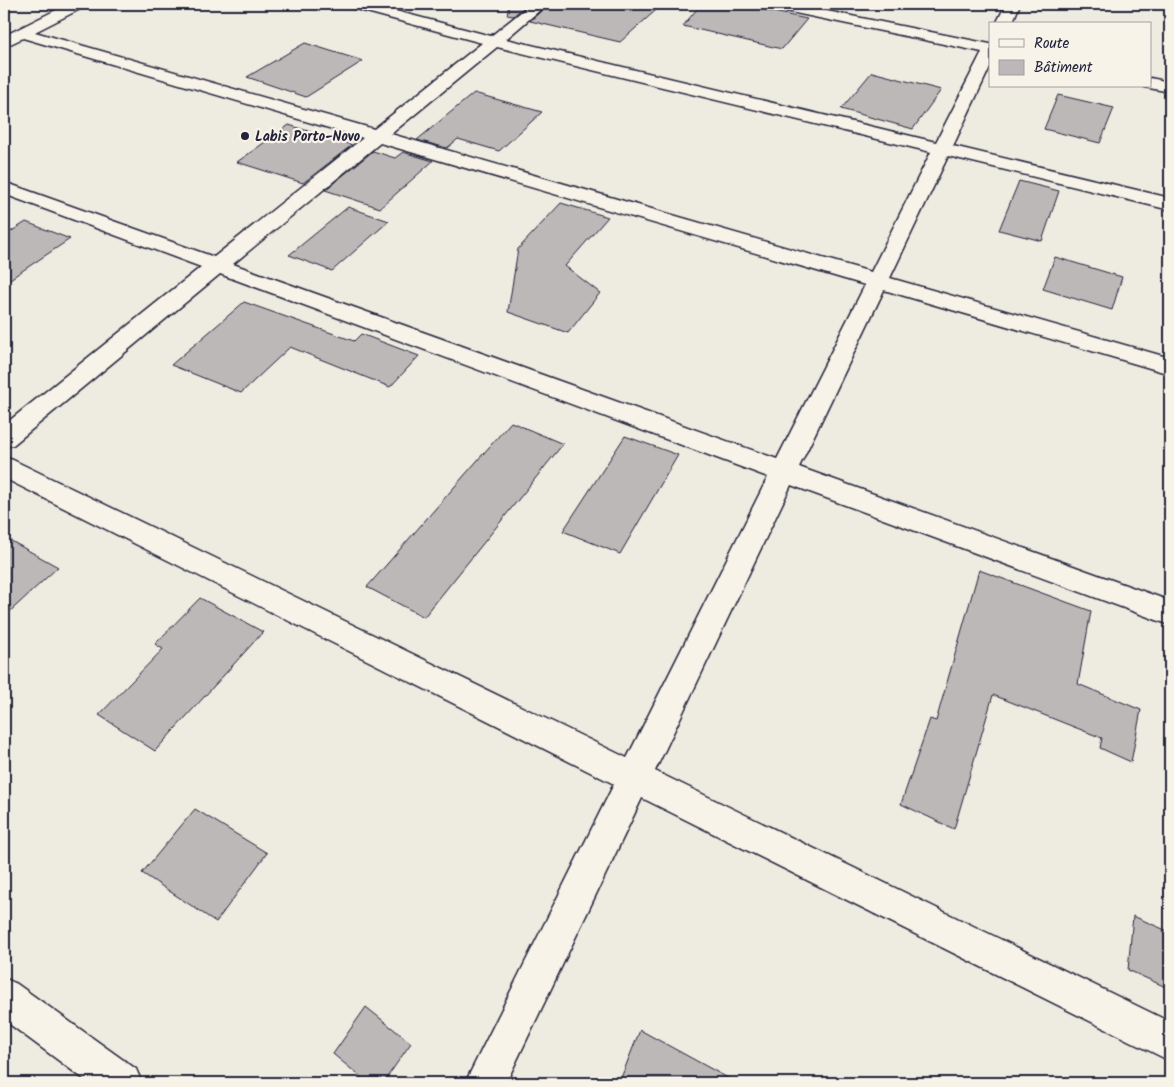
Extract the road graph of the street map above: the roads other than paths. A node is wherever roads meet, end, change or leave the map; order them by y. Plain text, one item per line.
1 (79, 4) edge
2 (353, 4) edge
3 (540, 4) edge
4 (771, 4) edge
5 (1014, 4) edge
6 (1005, 22) edge
7 (21, 33) junction
8 (494, 41) junction
9 (4, 42) edge
10 (989, 50) edge
11 (989, 52) edge
12 (1152, 83) edge
13 (1170, 87) edge
14 (377, 136) junction
15 (943, 148) junction
16 (4, 188) edge
17 (1170, 204) edge
18 (216, 266) junction
19 (878, 281) junction
20 (1170, 366) edge
21 (4, 438) edge
22 (4, 467) edge
23 (784, 473) junction
24 (1170, 613) edge
25 (634, 778) junction
26 (4, 997) edge
27 (1170, 1042) edge
28 (122, 1083) edge
29 (485, 1083) edge

1 - 7 street
2 - 8 street
3 - 8 street
4 - 10 street
5 - 6 street
7 - 9 street
7 - 14 street
8 - 14 street
8 - 15 street
11 - 15 street
12 - 13 street
14 - 18 street
14 - 19 street
15 - 17 street
15 - 19 street
16 - 18 street
18 - 21 street
18 - 23 street
19 - 20 street
19 - 23 street
22 - 25 street
23 - 24 street
23 - 25 street
25 - 27 street
25 - 29 street
26 - 28 street

